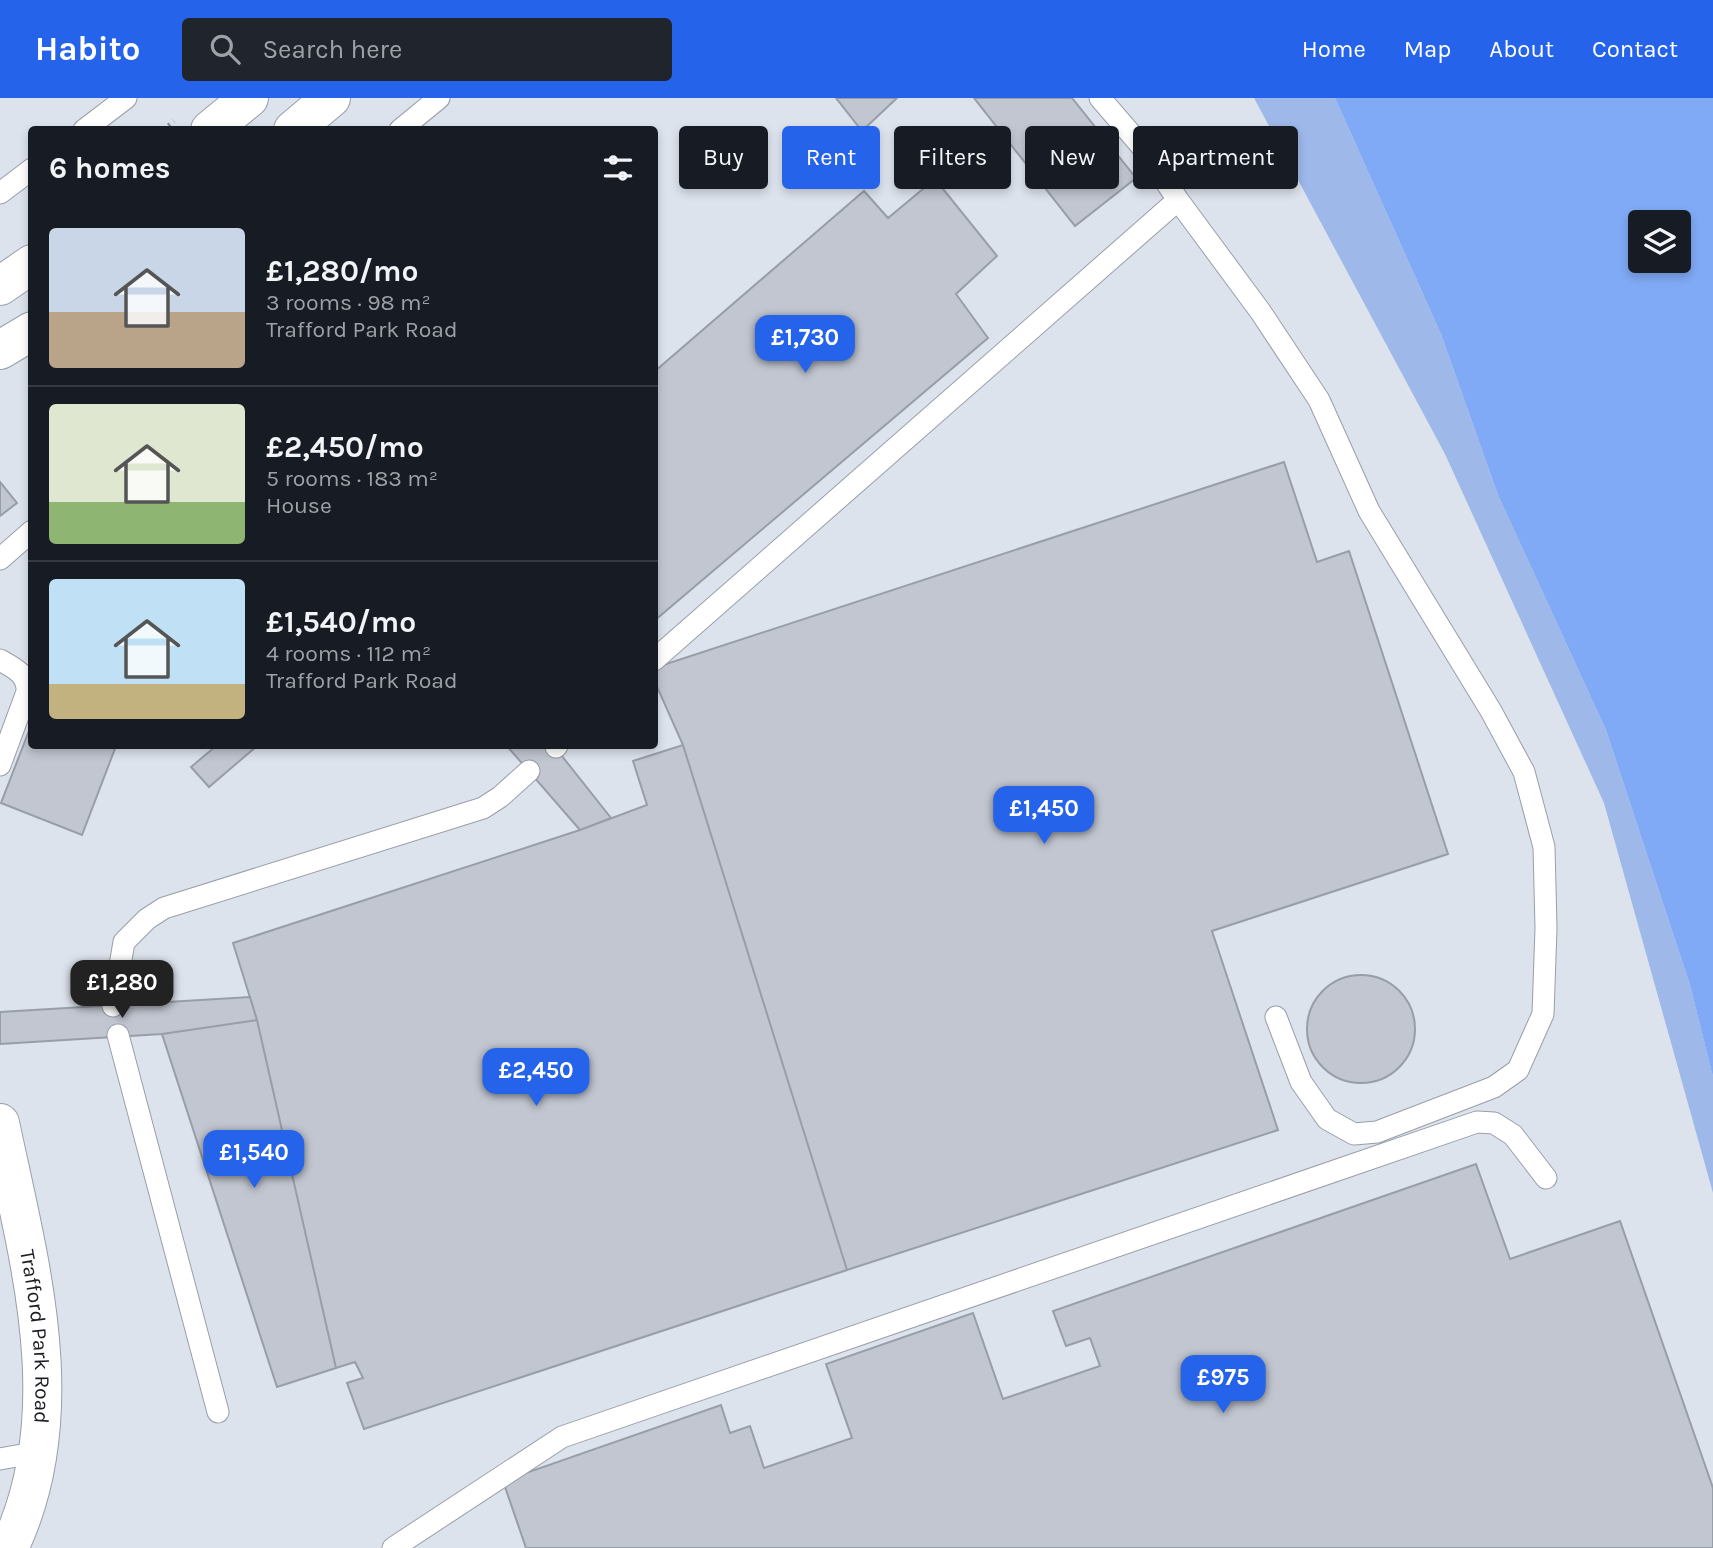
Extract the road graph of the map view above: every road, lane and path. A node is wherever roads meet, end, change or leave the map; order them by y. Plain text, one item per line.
1 (126, 98) edge
2 (249, 98) edge
3 (331, 98) edge
4 (439, 98) edge
5 (1100, 98) edge
6 (89, 126) edge
7 (215, 126) edge
8 (298, 126) edge
9 (405, 126) edge
10 (28, 172) edge
11 (0, 193) edge
12 (1178, 200) junction
13 (28, 267) edge
14 (0, 286) edge
15 (28, 333) edge
16 (0, 350) edge
17 (28, 534) edge
18 (0, 559) edge
19 (658, 656) edge
20 (0, 660) edge
21 (0, 765) edge
22 (529, 771) dead end
23 (113, 1006) dead end
24 (1276, 1017) dead end
25 (118, 1035) dead end
26 (0, 1123) edge
27 (1546, 1178) dead end
28 (6, 1182) edge
29 (218, 1412) dead end
30 (39, 1452) junction
31 (0, 1459) edge
32 (9, 1548) edge
33 (393, 1548) edge

1 - 6 lane
2 - 7 street
3 - 8 street
4 - 9 lane
5 - 12 lane
10 - 11 lane
12 - 19 lane
12 - 24 lane
13 - 14 street
15 - 16 street
17 - 18 lane
20 - 21 lane
22 - 23 lane
25 - 29 lane
26 - 28 street, Trafford Park Road
27 - 33 lane
28 - 30 street, Trafford Park Road
30 - 31 lane
30 - 32 street, Trafford Park Road

